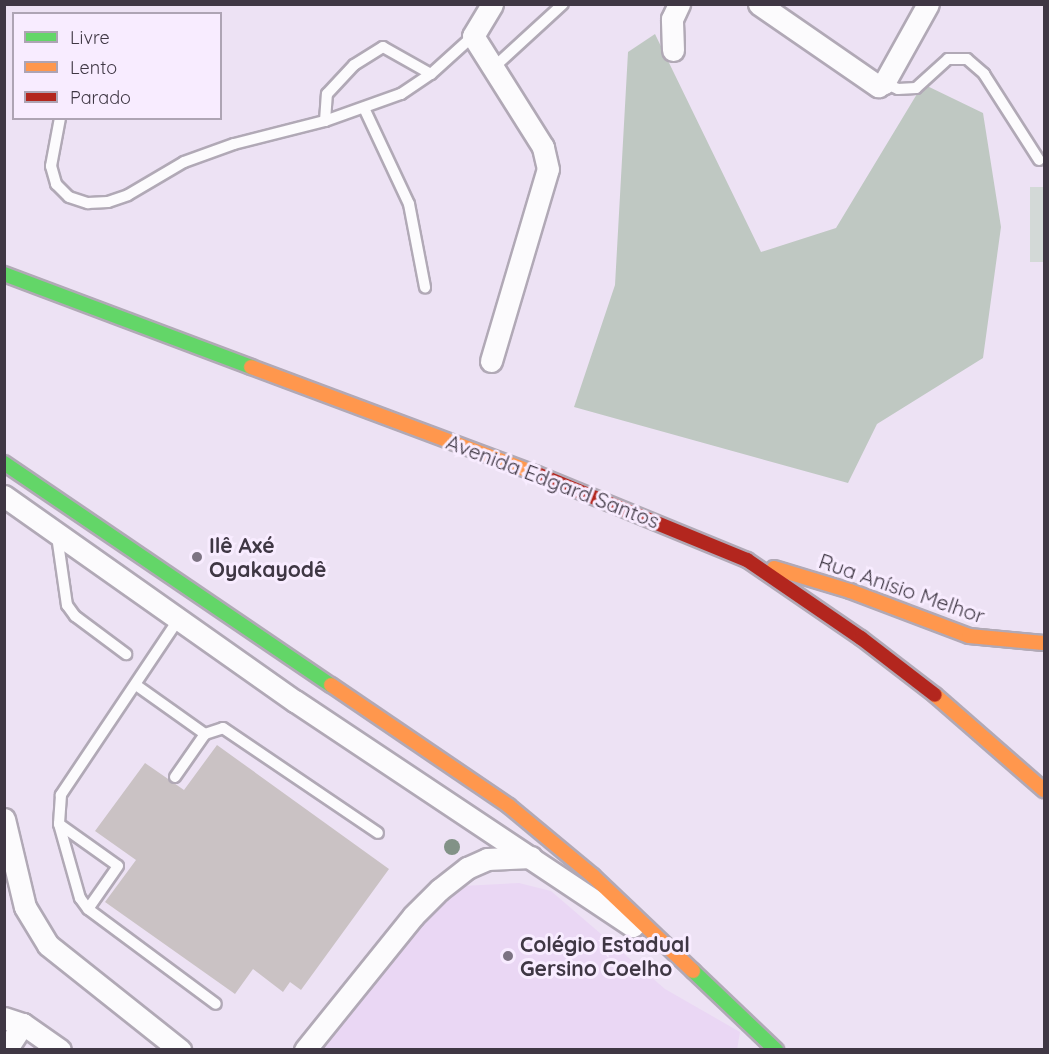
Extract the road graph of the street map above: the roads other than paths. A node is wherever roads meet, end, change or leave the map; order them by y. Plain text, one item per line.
1 (492, 4) edge
2 (563, 4) edge
3 (679, 4) edge
4 (759, 4) edge
5 (928, 4) edge
6 (473, 36) junction
7 (674, 50) dead end
8 (492, 70) junction
9 (431, 74) junction
10 (884, 83) junction
11 (364, 108) junction
12 (60, 120) edge
13 (325, 121) junction
14 (1039, 160) dead end
15 (4, 274) edge
16 (425, 287) dead end
17 (491, 361) dead end
18 (4, 463) edge
19 (4, 496) edge
20 (57, 536) junction
21 (747, 560) junction
22 (178, 620) junction
23 (1044, 643) edge
24 (126, 654) dead end
25 (136, 685) junction
26 (205, 734) junction
27 (175, 777) dead end
28 (1044, 790) edge
29 (4, 819) edge
30 (59, 824) junction
31 (378, 833) dead end
32 (531, 857) junction
33 (88, 909) junction
34 (655, 939) junction
35 (216, 1004) dead end
36 (14, 1021) edge
37 (6, 1050) edge
38 (60, 1050) edge
39 (180, 1050) edge
40 (305, 1050) edge
41 (776, 1050) edge

1 - 6 street
2 - 8 lane
3 - 7 street
4 - 10 street
5 - 10 street
6 - 8 street
6 - 9 lane
8 - 17 street
9 - 11 lane
9 - 13 lane
10 - 14 lane
11 - 13 lane
11 - 16 lane
12 - 13 lane
15 - 21 main road, Avenida Edgard Santos
18 - 34 main road
19 - 20 street
20 - 22 street
20 - 24 lane
21 - 23 main road, Rua Anísio Melhor
21 - 28 main road, Avenida Edgard Santos
22 - 25 lane
22 - 32 street
25 - 26 lane
25 - 30 lane
26 - 27 lane
26 - 31 lane
29 - 39 street
30 - 33 lane
30 - 33 lane
32 - 34 street
32 - 40 street
33 - 35 lane
34 - 41 main road
36 - 37 street
36 - 38 street

